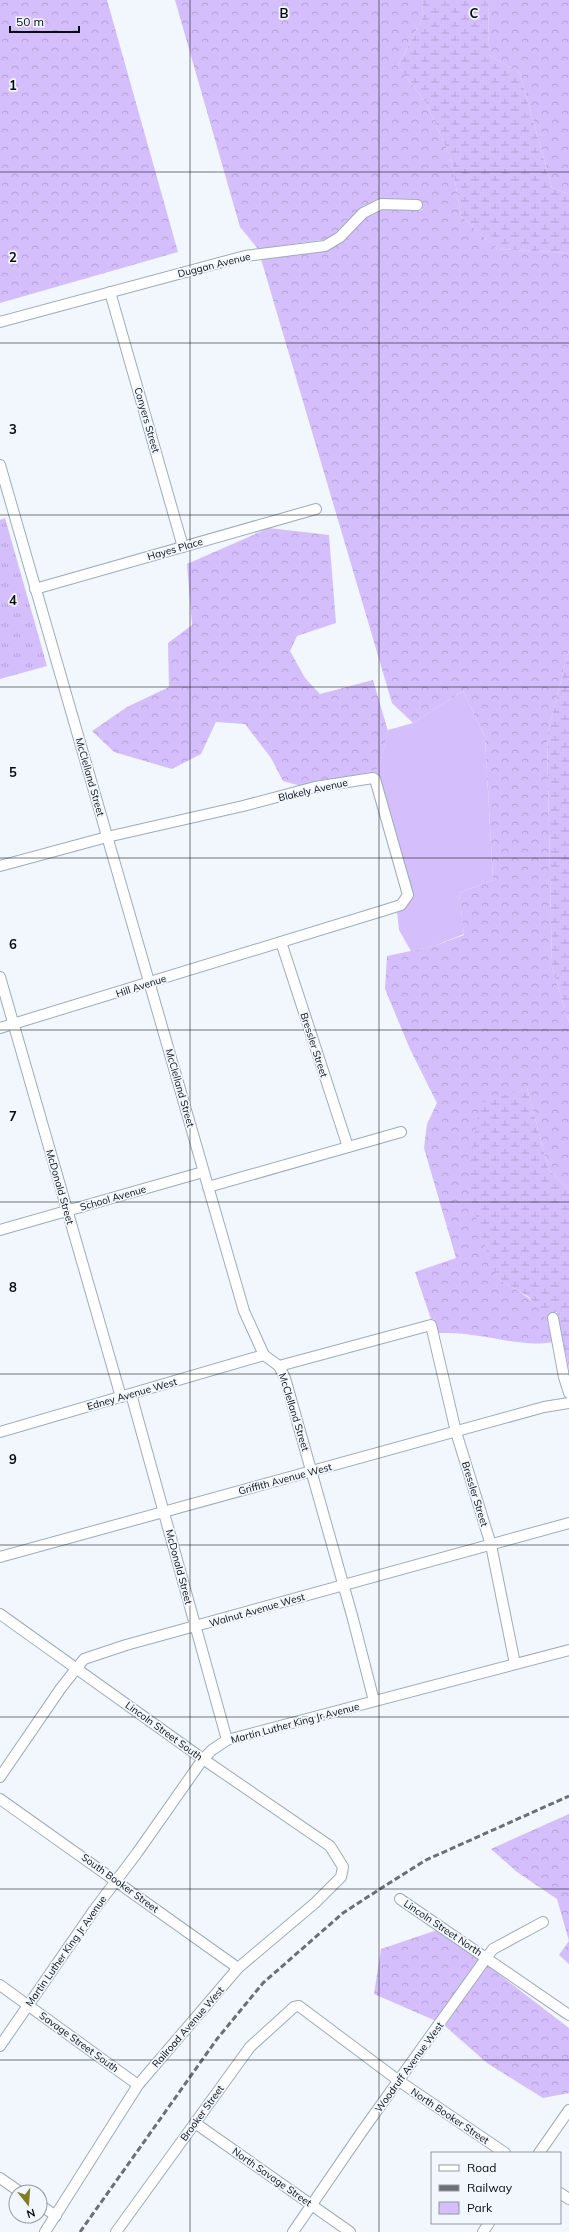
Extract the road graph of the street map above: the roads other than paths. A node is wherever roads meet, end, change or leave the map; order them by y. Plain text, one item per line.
1 (417, 205) dead end
2 (110, 292) junction
3 (0, 322) edge
4 (0, 465) edge
5 (316, 509) dead end
6 (183, 547) junction
7 (35, 589) junction
8 (107, 837) junction
9 (0, 866) edge
10 (281, 942) junction
11 (0, 977) edge
12 (150, 983) junction
13 (13, 1024) junction
14 (0, 1028) edge
15 (401, 1132) dead end
16 (348, 1147) junction
17 (203, 1172) junction
18 (208, 1187) junction
19 (66, 1211) junction
20 (0, 1230) edge
21 (553, 1318) dead end
22 (264, 1355) junction
23 (279, 1366) junction
24 (569, 1393) edge
25 (131, 1394) junction
26 (121, 1397) junction
27 (569, 1403) edge
28 (0, 1432) edge
29 (456, 1432) junction
30 (311, 1472) junction
31 (164, 1511) junction
32 (569, 1523) edge
33 (491, 1545) junction
34 (0, 1556) edge
35 (343, 1585) junction
36 (0, 1614) edge
37 (196, 1627) junction
38 (569, 1650) edge
39 (515, 1664) junction
40 (77, 1667) junction
41 (374, 1701) junction
42 (227, 1740) junction
43 (203, 1759) junction
44 (0, 1777) edge
45 (0, 1799) edge
46 (330, 1846) joint
47 (116, 1881) junction
48 (400, 1899) dead end
49 (543, 1922) dead end
50 (487, 1957) junction
51 (238, 1968) junction
52 (0, 1985) edge
53 (28, 2004) junction
54 (299, 2006) joint
55 (569, 2015) edge
56 (0, 2046) edge
57 (399, 2081) junction
58 (138, 2085) junction
59 (569, 2110) edge
60 (195, 2123) junction
61 (504, 2152) edge
62 (540, 2152) edge
63 (0, 2178) edge
64 (9, 2184) edge
65 (561, 2194) edge
66 (569, 2200) edge
67 (312, 2205) junction
68 (48, 2210) edge
69 (56, 2216) junction
70 (45, 2232) edge
71 (116, 2232) edge
72 (294, 2232) edge
73 (350, 2232) edge

1 - 2 street, Duggan Avenue
2 - 3 street, Duggan Avenue
2 - 6 street, Conyers Street
4 - 7 street, McClelland Street
5 - 6 street, Hayes Place
6 - 7 street, Hayes Place
7 - 8 street, McClelland Street
8 - 9 street, Blakely Avenue
8 - 10 street, Blakely Avenue
8 - 12 street, McClelland Street
10 - 12 street, Hill Avenue
10 - 16 street, Bressler Street
11 - 13 street, McDonald Street
12 - 13 street, Hill Avenue
12 - 17 street, McClelland Street
13 - 14 street, Hill Avenue
13 - 19 street, McDonald Street
15 - 16 street
16 - 18 street
17 - 18 street, McClelland Street
17 - 19 street, School Avenue
18 - 22 street, McClelland Street
19 - 20 street, School Avenue
19 - 26 street, McDonald Street
21 - 24 street
22 - 23 street, McClelland Street
22 - 25 street, Edney Avenue West
23 - 29 street, Bressler Street
23 - 30 street, McClelland Street
25 - 26 street, Edney Avenue West
25 - 31 street, McDonald Street
26 - 28 street, Edney Avenue West
27 - 29 street, Griffith Avenue West
29 - 30 street, Griffith Avenue West
29 - 33 street, Bressler Street
30 - 31 street, Griffith Avenue West
30 - 35 street, McClelland Street
31 - 34 street, Griffith Avenue West
31 - 37 street, McDonald Street
32 - 33 street, Walnut Avenue West
33 - 35 street, Walnut Avenue West
33 - 39 street, Bressler Street
35 - 37 street, Walnut Avenue West
35 - 41 street, McClelland Street
36 - 40 street, Lincoln Street South
37 - 40 street, Walnut Avenue West
37 - 42 street, McDonald Street
38 - 39 street, Martin Luther King Jr Avenue
39 - 41 street, Martin Luther King Jr Avenue
40 - 43 street, Lincoln Street South
40 - 44 street, Walnut Avenue West
41 - 42 street, Martin Luther King Jr Avenue
42 - 43 street, Martin Luther King Jr Avenue
43 - 46 street, Lincoln Street South
43 - 47 street, Martin Luther King Jr Avenue
45 - 47 street, South Booker Street
46 - 51 street, Railroad Avenue West
47 - 51 street, South Booker Street
47 - 53 street, Martin Luther King Jr Avenue
48 - 50 street, Lincoln Street North
49 - 50 street, Woodruff Avenue West
50 - 55 street, Lincoln Street North
50 - 57 street, Woodruff Avenue West
51 - 58 street, Railroad Avenue West
52 - 53 street, Savage Street South
53 - 56 street, Martin Luther King Jr Avenue
53 - 58 street, Savage Street South
54 - 57 street, North Booker Street
54 - 60 street, Brooker Street
57 - 61 street, North Booker Street
57 - 67 street, Woodruff Avenue West
58 - 69 street, Railroad Avenue West
59 - 62 street
60 - 67 street, North Savage Street
60 - 71 street, Brooker Street
63 - 64 street
65 - 66 street
67 - 72 street, Woodruff Avenue West
67 - 73 street, North Savage Street
68 - 69 street
69 - 70 street, Railroad Avenue West

